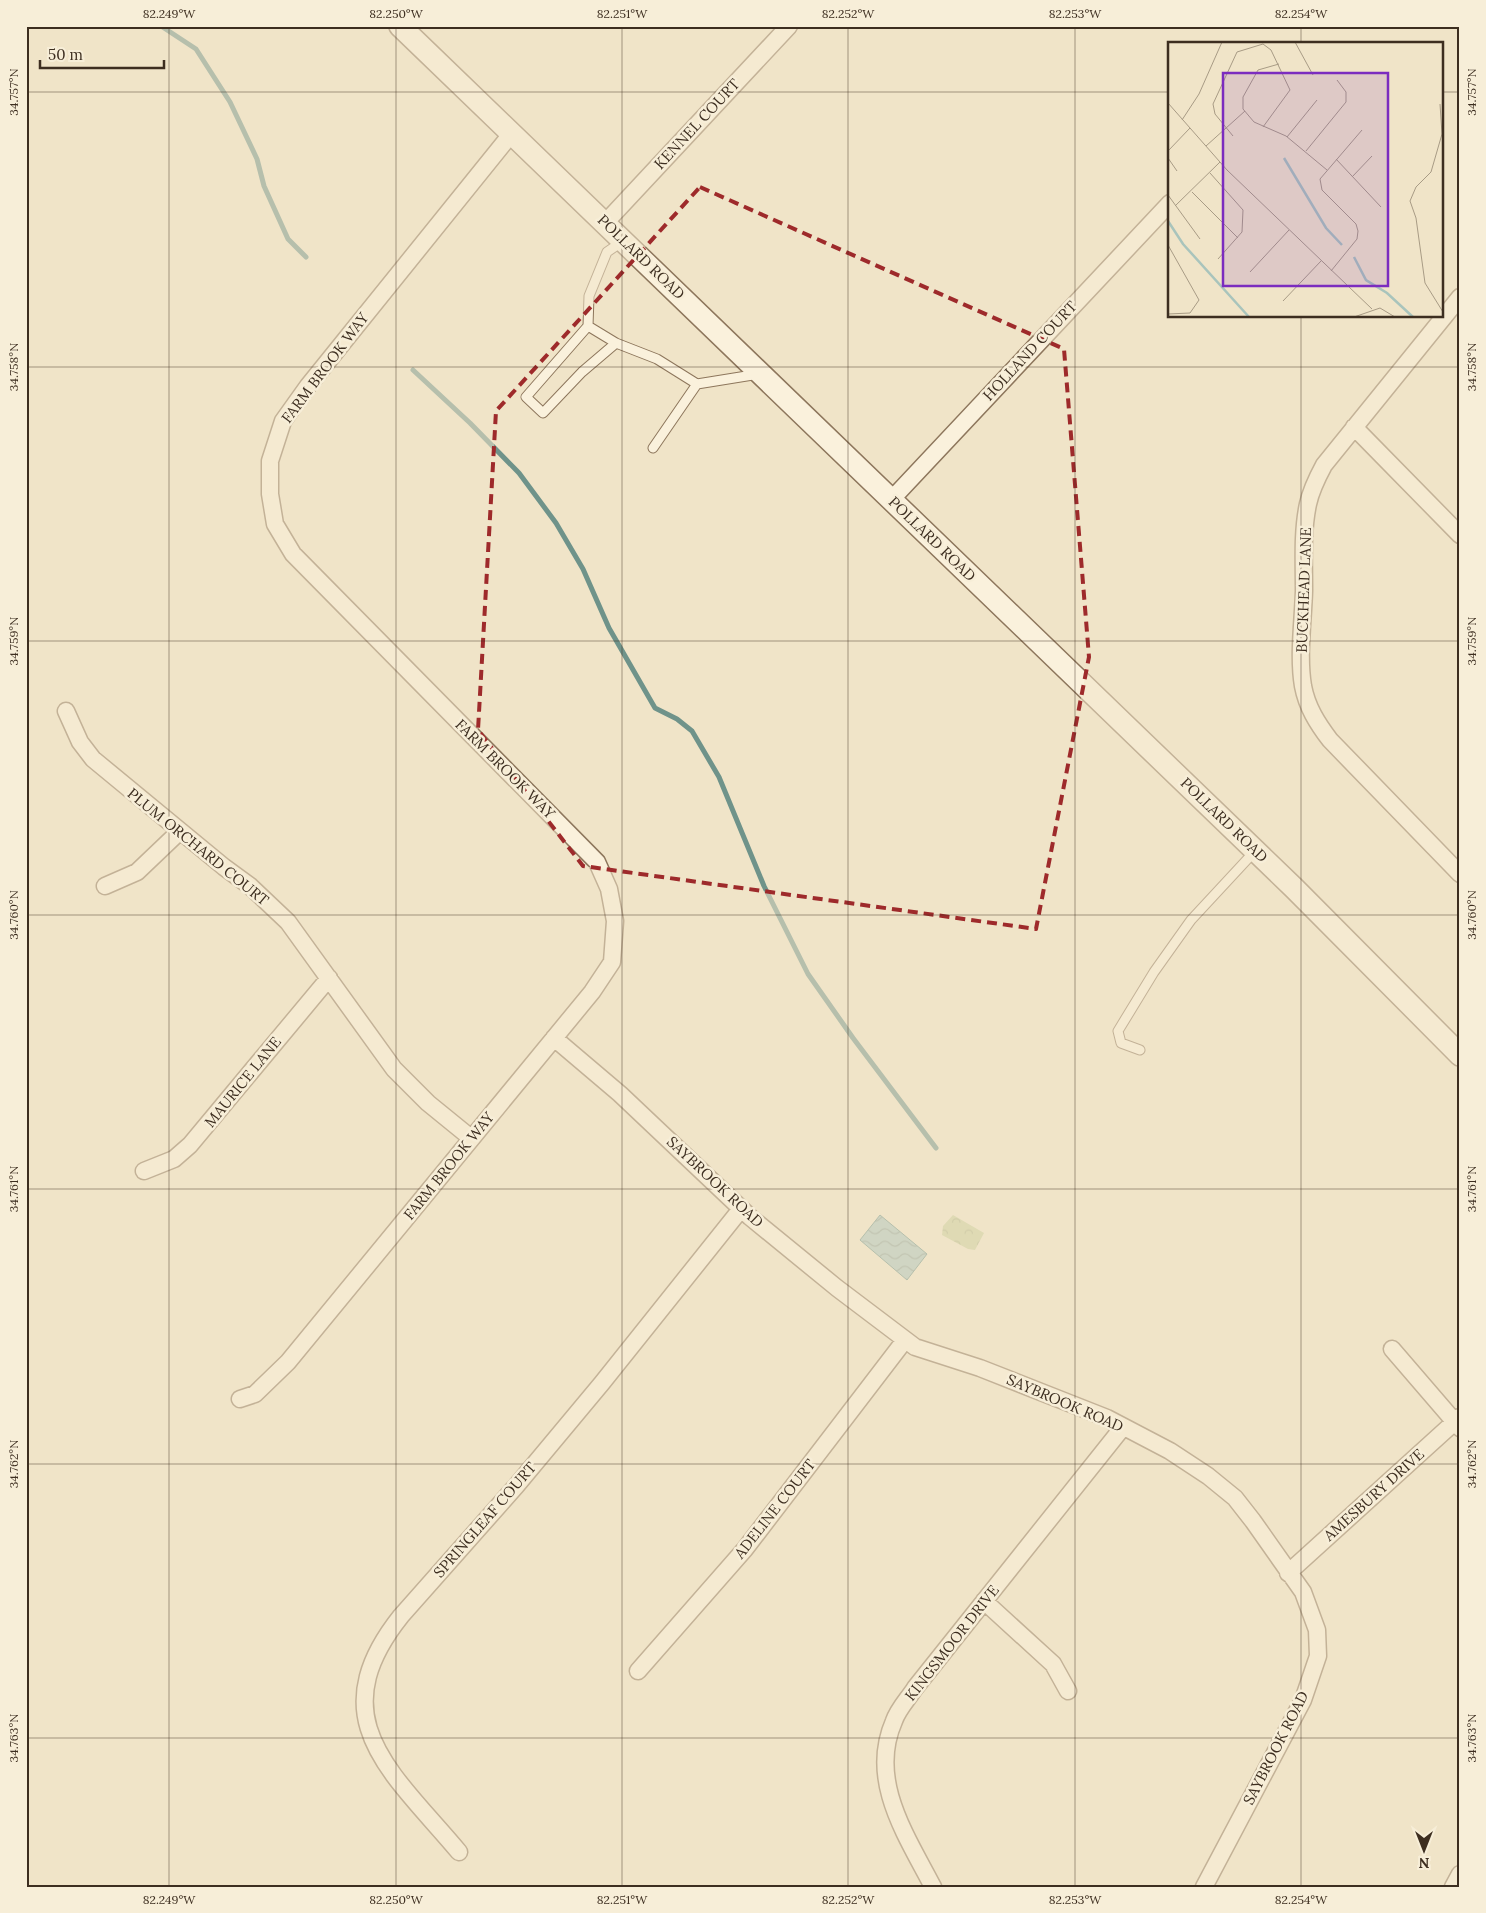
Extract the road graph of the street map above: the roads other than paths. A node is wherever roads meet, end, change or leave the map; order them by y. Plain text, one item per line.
1 (400, 26) edge
2 (789, 26) edge
3 (512, 133) junction
4 (1168, 205) edge
5 (606, 222) junction
6 (623, 240) junction
7 (1460, 297) edge
8 (1444, 317) edge
9 (1443, 318) edge
10 (588, 326) junction
11 (616, 343) junction
12 (761, 374) junction
13 (697, 384) junction
14 (1354, 427) junction
15 (653, 448) dead end
16 (891, 500) junction
17 (1460, 535) edge
18 (66, 711) dead end
19 (180, 831) junction
20 (1256, 850) junction
21 (1460, 874) edge
22 (105, 886) dead end
23 (329, 978) junction
24 (554, 1038) junction
25 (1140, 1050) dead end
26 (1460, 1055) edge
27 (472, 1138) junction
28 (144, 1171) dead end
29 (741, 1208) junction
30 (905, 1340) junction
31 (1392, 1349) dead end
32 (240, 1399) dead end
33 (1458, 1422) edge
34 (1123, 1426) junction
35 (1288, 1574) junction
36 (984, 1602) junction
37 (638, 1671) dead end
38 (1068, 1691) dead end
39 (459, 1852) dead end
40 (1460, 1874) edge
41 (933, 1887) edge
42 (1204, 1887) edge
43 (1453, 1887) edge

1 - 3 street, POLLARD ROAD
2 - 5 street, KENNEL COURT
3 - 5 street, POLLARD ROAD
3 - 24 street, FARM BROOK WAY
4 - 16 street, HOLLAND COURT
5 - 6 street, POLLARD ROAD
6 - 10 lane
6 - 12 street, POLLARD ROAD
7 - 8 street, BUCKHEAD LANE
9 - 14 street, BUCKHEAD LANE
10 - 11 lane
10 - 11 lane
11 - 13 lane
12 - 13 lane
12 - 16 street, POLLARD ROAD
13 - 15 lane
14 - 17 street
14 - 21 street, BUCKHEAD LANE
16 - 20 street, POLLARD ROAD
18 - 19 street, PLUM ORCHARD COURT
19 - 22 street
19 - 23 street, PLUM ORCHARD COURT
20 - 25 lane
20 - 26 street, POLLARD ROAD
23 - 27 street, PLUM ORCHARD COURT
23 - 28 street, MAURICE LANE
24 - 27 street, FARM BROOK WAY
24 - 29 street, SAYBROOK ROAD
27 - 32 street, FARM BROOK WAY
29 - 30 street, SAYBROOK ROAD
29 - 39 street, SPRINGLEAF COURT
30 - 34 street, SAYBROOK ROAD
30 - 37 street, ADELINE COURT
31 - 33 street
33 - 35 street, AMESBURY DRIVE
34 - 35 street, SAYBROOK ROAD
34 - 36 street, KINGSMOOR DRIVE
35 - 42 street, SAYBROOK ROAD
36 - 38 street
36 - 41 street, KINGSMOOR DRIVE
40 - 43 street

